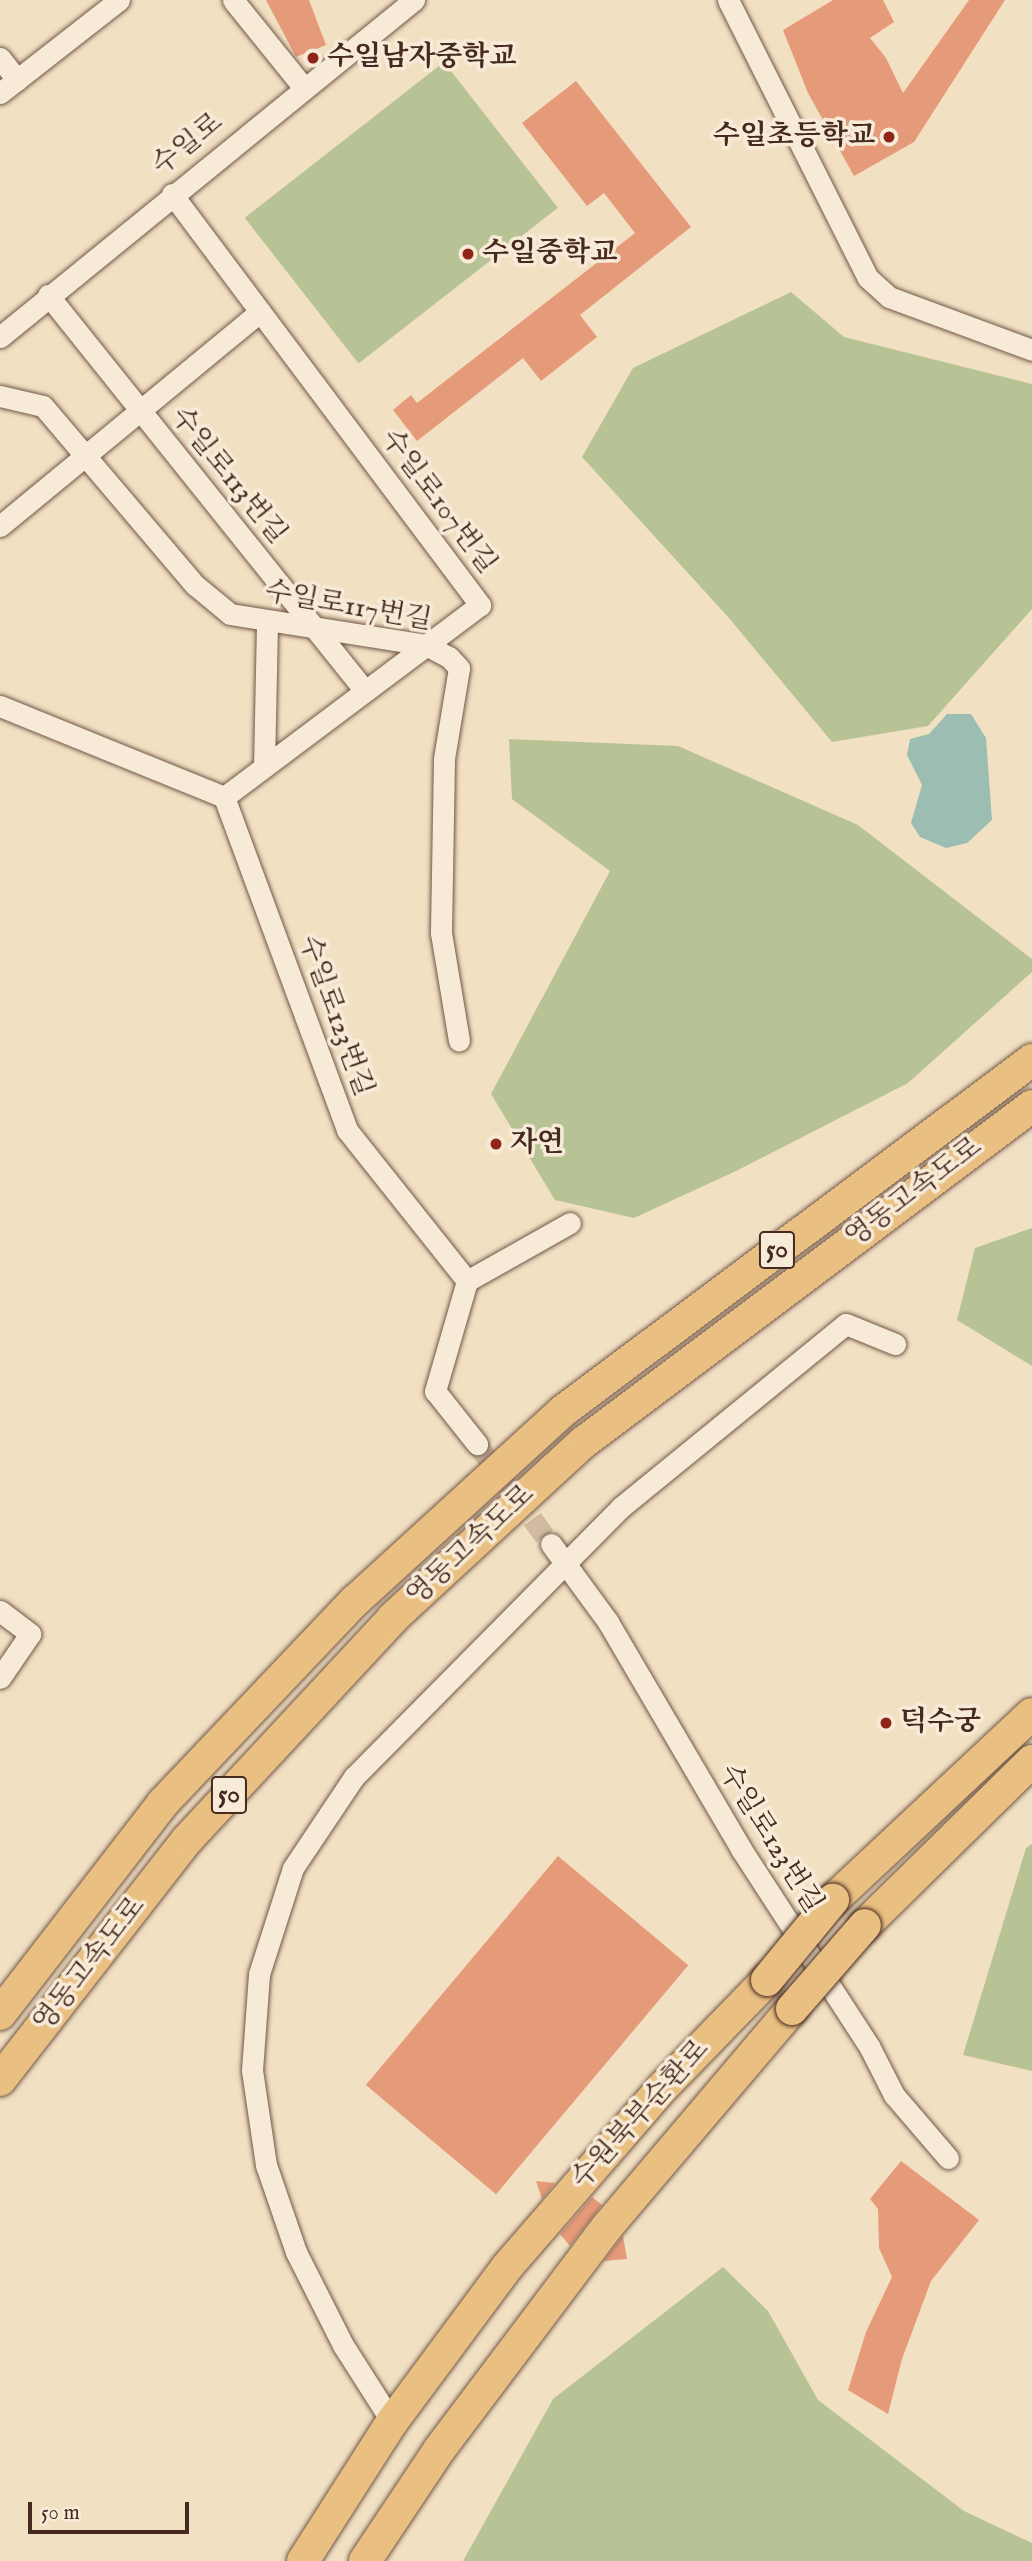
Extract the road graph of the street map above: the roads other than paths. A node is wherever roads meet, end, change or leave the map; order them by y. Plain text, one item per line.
1 (119, 0) edge
2 (233, 0) edge
3 (414, 0) edge
4 (728, 0) edge
5 (0, 58) edge
6 (8, 86) edge
7 (303, 88) junction
8 (172, 194) junction
9 (48, 295) junction
10 (260, 312) junction
11 (0, 337) edge
12 (1032, 349) edge
13 (0, 396) edge
14 (140, 410) junction
15 (84, 457) junction
16 (0, 526) edge
17 (267, 622) junction
18 (311, 624) junction
19 (426, 645) junction
20 (365, 691) junction
21 (0, 706) edge
22 (264, 767) junction
23 (224, 797) junction
24 (459, 1040) dead end
25 (1032, 1060) edge
26 (1032, 1106) edge
27 (570, 1223) dead end
28 (467, 1281) junction
29 (895, 1344) dead end
30 (477, 1444) tunnel mouth
31 (551, 1544) tunnel mouth
32 (563, 1563) junction
33 (0, 1611) edge
34 (0, 1678) edge
35 (1032, 1714) edge
36 (1032, 1762) edge
37 (0, 2014) edge
38 (0, 2080) edge
39 (948, 2158) dead end
40 (392, 2422) junction
41 (303, 2561) edge
42 (365, 2561) edge

1 - 6 street
2 - 7 street
3 - 7 street, 수일로
4 - 12 street
5 - 6 street
7 - 8 street, 수일로
8 - 9 street, 수일로
8 - 10 street, 수일로107번길
9 - 11 street, 수일로
9 - 14 street, 수일로113번길
10 - 14 street
10 - 19 street, 수일로107번길
13 - 15 street, 수일로117번길
14 - 15 street
14 - 18 street, 수일로113번길
15 - 16 street
15 - 17 street, 수일로117번길
17 - 18 street, 수일로117번길
17 - 22 street
18 - 19 street, 수일로117번길
18 - 20 street, 수일로113번길
19 - 20 street, 수일로107번길
19 - 24 street, 수일로117번길
20 - 22 street, 수일로107번길
21 - 23 street
22 - 23 street, 수일로107번길
23 - 28 street, 수일로123번길
25 - 37 highway, 영동고속도로 / 50
26 - 38 highway, 영동고속도로 / 50
27 - 28 street
28 - 30 street
29 - 32 street
31 - 32 street, 수일로123번길
32 - 39 street, 수일로123번길
32 - 40 street
33 - 34 street
35 - 40 highway, 수원북부순환로, bridge
36 - 42 highway, 수원북부순환로, bridge
40 - 41 highway, 수원북부순환로

